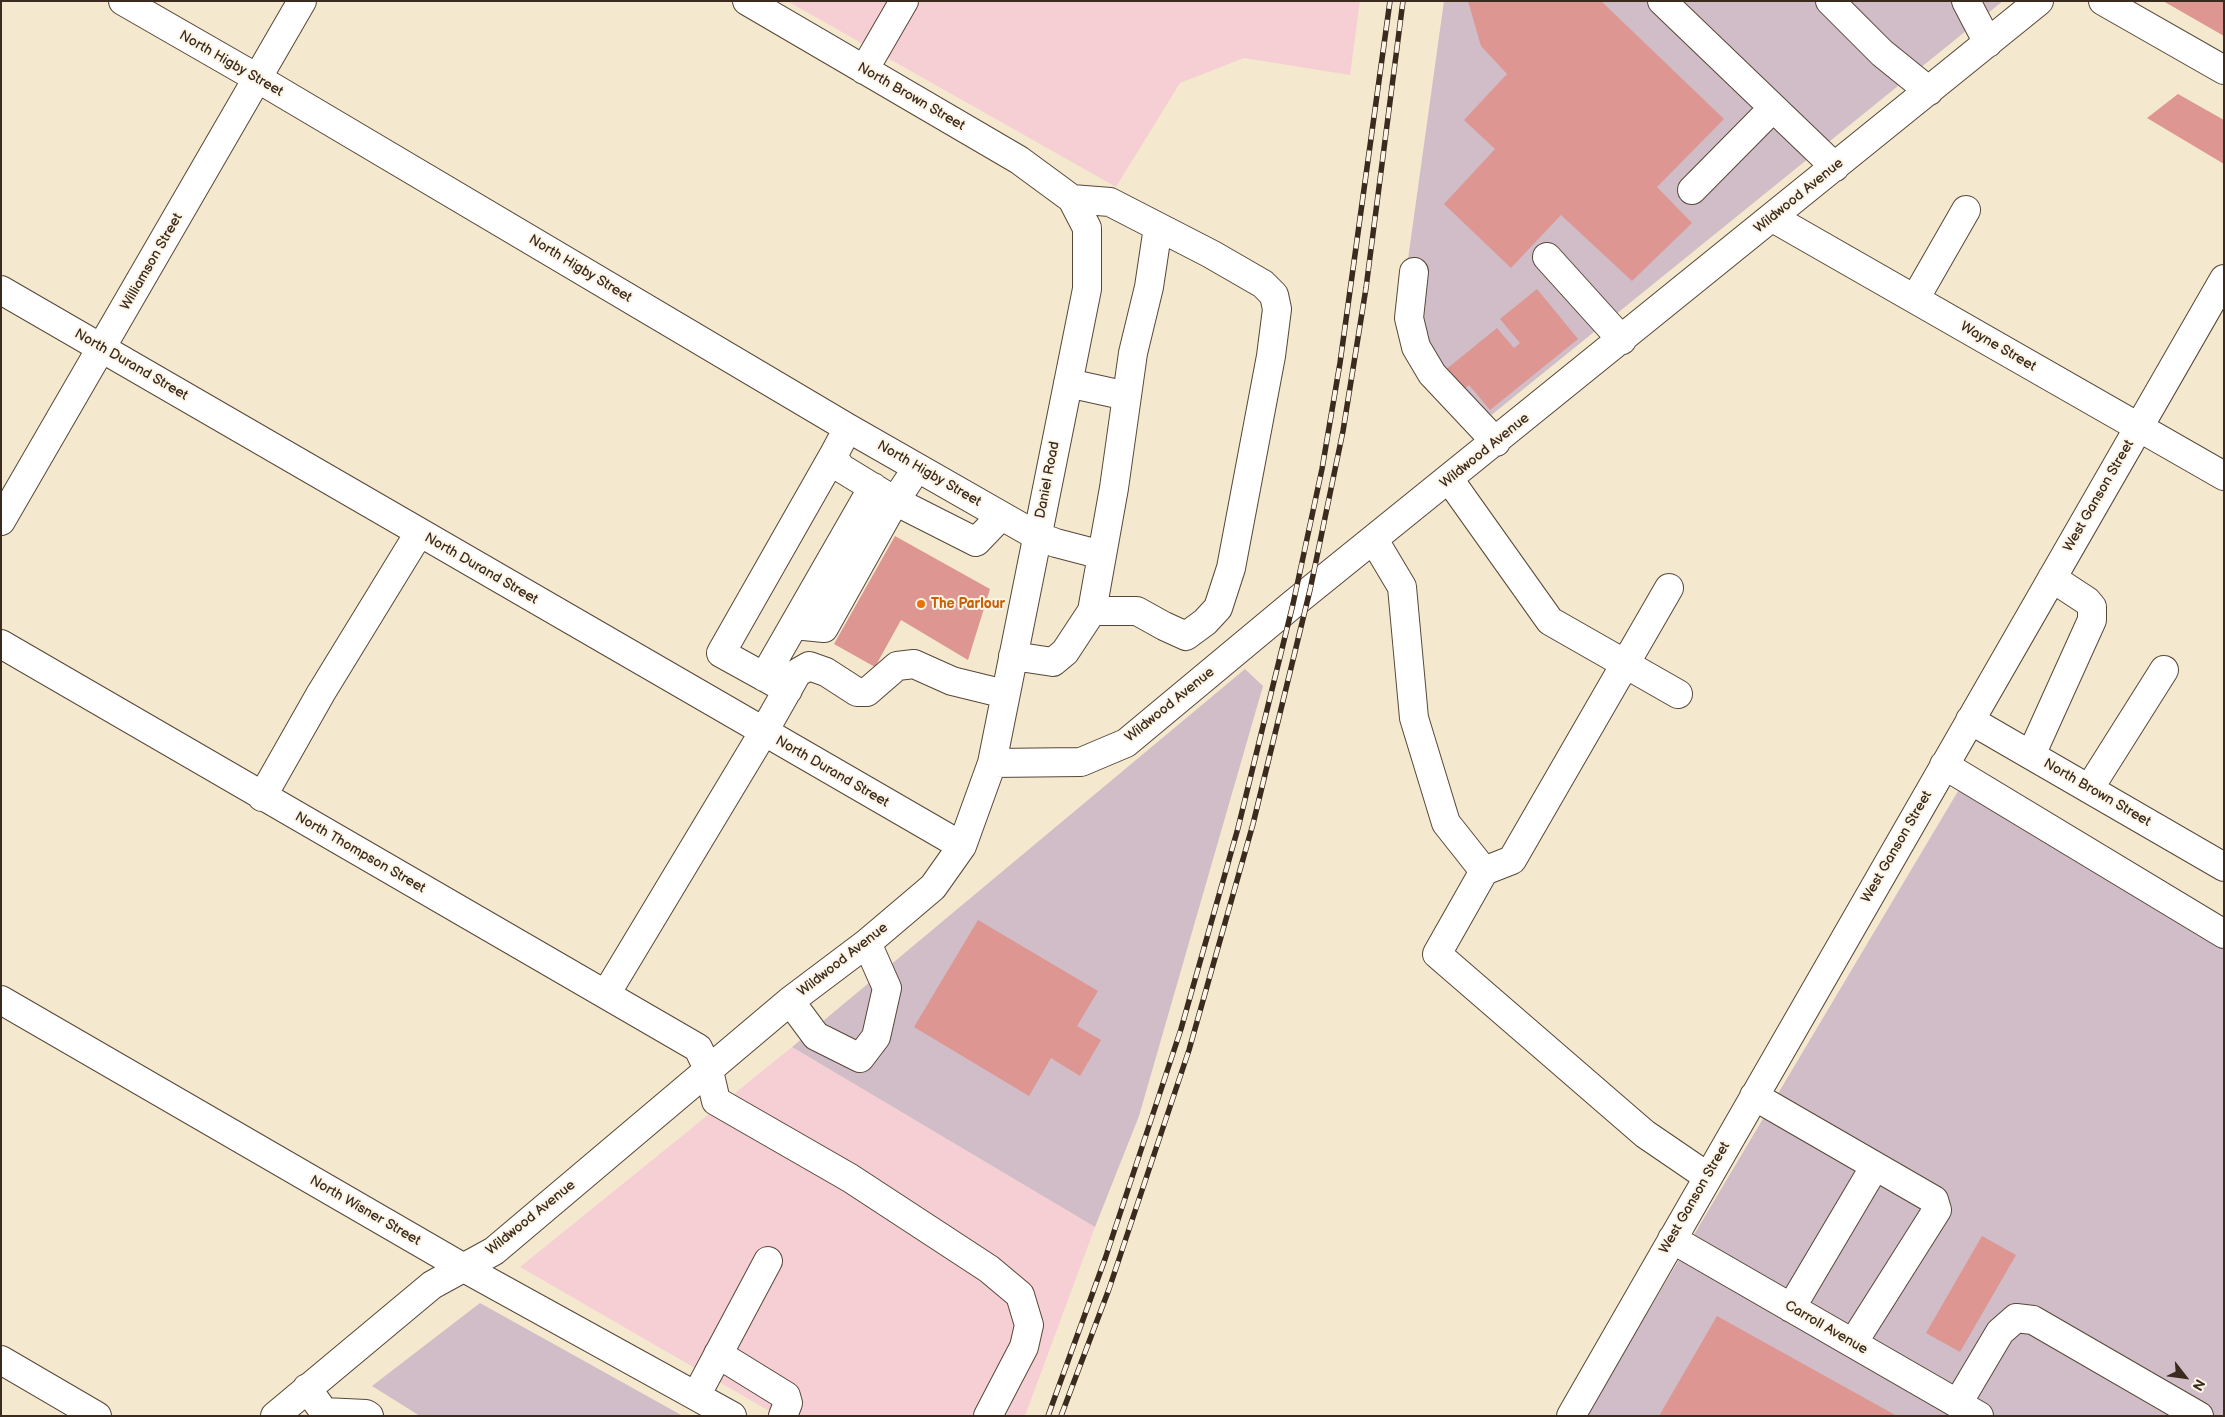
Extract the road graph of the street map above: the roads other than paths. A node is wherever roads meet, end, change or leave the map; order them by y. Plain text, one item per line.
1 (123, 1) edge
2 (302, 1) edge
3 (748, 1) edge
4 (904, 1) edge
5 (1662, 1) edge
6 (1830, 1) edge
7 (1966, 1) edge
8 (2039, 1) edge
9 (2103, 1) edge
10 (1988, 42) junction
11 (864, 70) junction
12 (2224, 70) edge
13 (257, 78) junction
14 (1929, 90) junction
15 (1773, 108) junction
16 (1835, 167) junction
17 (1692, 190) dead end
18 (1072, 199) junction
19 (1966, 210) dead end
20 (1773, 218) junction
21 (1158, 227) junction
22 (1547, 257) dead end
23 (1414, 272) dead end
24 (2224, 279) edge
25 (1, 290) edge
26 (1915, 299) junction
27 (1622, 340) junction
28 (102, 348) junction
29 (1068, 383) junction
30 (1127, 396) junction
31 (2138, 427) junction
32 (848, 428) junction
33 (1496, 442) junction
34 (833, 456) junction
35 (917, 468) junction
36 (2224, 476) edge
37 (1449, 479) junction
38 (873, 487) junction
39 (896, 501) junction
40 (1001, 516) junction
41 (1, 521) edge
42 (419, 532) junction
43 (1037, 536) junction
44 (1374, 540) junction
45 (1102, 555) junction
46 (2052, 578) junction
47 (1670, 588) dead end
48 (1092, 611) junction
49 (794, 625) junction
50 (1186, 636) junction
51 (1, 644) edge
52 (1013, 656) junction
53 (1625, 664) junction
54 (2164, 670) dead end
55 (1210, 672) junction
56 (776, 684) junction
57 (1005, 694) junction
58 (1678, 694) dead end
59 (1970, 720) junction
60 (764, 733) junction
61 (2031, 755) junction
62 (992, 763) junction
63 (1944, 765) junction
64 (2089, 789) junction
65 (262, 797) junction
66 (962, 846) junction
67 (2224, 867) edge
68 (1484, 871) junction
69 (2224, 934) edge
70 (867, 943) junction
71 (606, 994) junction
72 (1, 1000) edge
73 (790, 1001) junction
74 (709, 1071) junction
75 (1754, 1096) junction
76 (1875, 1166) junction
77 (1708, 1177) junction
78 (1672, 1240) junction
79 (768, 1261) dead end
80 (464, 1268) junction
81 (1791, 1308) junction
82 (1853, 1343) junction
83 (718, 1354) junction
84 (1, 1360) edge
85 (307, 1388) junction
86 (696, 1396) junction
87 (1968, 1410) edge
88 (97, 1416) edge
89 (275, 1416) edge
90 (369, 1416) edge
91 (732, 1416) edge
92 (783, 1416) edge
93 (988, 1416) edge
94 (1571, 1416) edge
95 (2199, 1416) edge

1 - 13 street, North Higby Street
2 - 13 street, Williamson Street
3 - 11 street, North Brown Street
4 - 11 street
5 - 15 street
6 - 14 street
7 - 10 street
8 - 10 street, Wildwood Avenue
9 - 12 street
10 - 14 street, Wildwood Avenue
11 - 18 street, North Brown Street
13 - 28 street, Williamson Street
13 - 32 street, North Higby Street
14 - 16 street, Wildwood Avenue
15 - 16 street
15 - 17 street
16 - 20 street, Wildwood Avenue
18 - 21 street
18 - 29 street, Daniel Road
19 - 26 street
20 - 26 street, Wayne Street
20 - 27 street, Wildwood Avenue
21 - 30 street
21 - 50 street
22 - 27 street
23 - 33 street
24 - 31 street, West Ganson Street
25 - 28 street, North Durand Street
26 - 31 street, Wayne Street
27 - 33 street, Wildwood Avenue
28 - 41 street, Williamson Street
28 - 42 street, North Durand Street
29 - 30 street
29 - 43 street, Daniel Road
30 - 45 street
31 - 36 street, Wayne Street
31 - 46 street, West Ganson Street
32 - 34 street
32 - 35 street, North Higby Street
33 - 37 street, Wildwood Avenue
34 - 38 street
34 - 56 street
35 - 39 street
35 - 40 street, North Higby Street
37 - 44 street, Wildwood Avenue
37 - 53 street
38 - 39 street
38 - 49 street
39 - 40 street
39 - 49 street
40 - 43 street, North Higby Street
42 - 60 street, North Durand Street
42 - 65 street
43 - 45 street, North Higby Street
43 - 52 street, Daniel Road
44 - 55 street, Wildwood Avenue
44 - 68 street
45 - 48 street
46 - 59 street, West Ganson Street
46 - 61 street
47 - 53 street
48 - 50 street
48 - 52 street
49 - 56 street
50 - 55 street
51 - 65 street, North Thompson Street
52 - 57 street, Daniel Road
53 - 58 street
53 - 68 street
54 - 64 street
55 - 62 street, Wildwood Avenue
56 - 57 street
56 - 60 street
57 - 62 street, Daniel Road
59 - 61 street, North Brown Street
59 - 63 street, West Ganson Street
60 - 66 street, North Durand Street
60 - 71 street
61 - 64 street, North Brown Street
62 - 66 street, Wildwood Avenue
63 - 69 street
63 - 75 street, West Ganson Street
64 - 67 street, North Brown Street
65 - 71 street, North Thompson Street
66 - 70 street, Wildwood Avenue
68 - 77 street
70 - 73 street, Wildwood Avenue
70 - 73 street
71 - 74 street, North Thompson Street
72 - 80 street, North Wisner Street
73 - 74 street, Wildwood Avenue
74 - 80 street, Wildwood Avenue
74 - 93 street, North Thompson Street
75 - 76 street
75 - 77 street, West Ganson Street
76 - 81 street
76 - 82 street
77 - 78 street, West Ganson Street
78 - 81 street, Carroll Avenue
78 - 94 street, West Ganson Street
79 - 83 street
80 - 85 street, Wildwood Avenue
80 - 86 street, North Wisner Street
81 - 82 street, Carroll Avenue
82 - 87 street, Carroll Avenue
83 - 86 street
83 - 92 street
84 - 88 street
85 - 89 street, Wildwood Avenue
85 - 90 street
86 - 91 street, North Wisner Street
87 - 95 street

